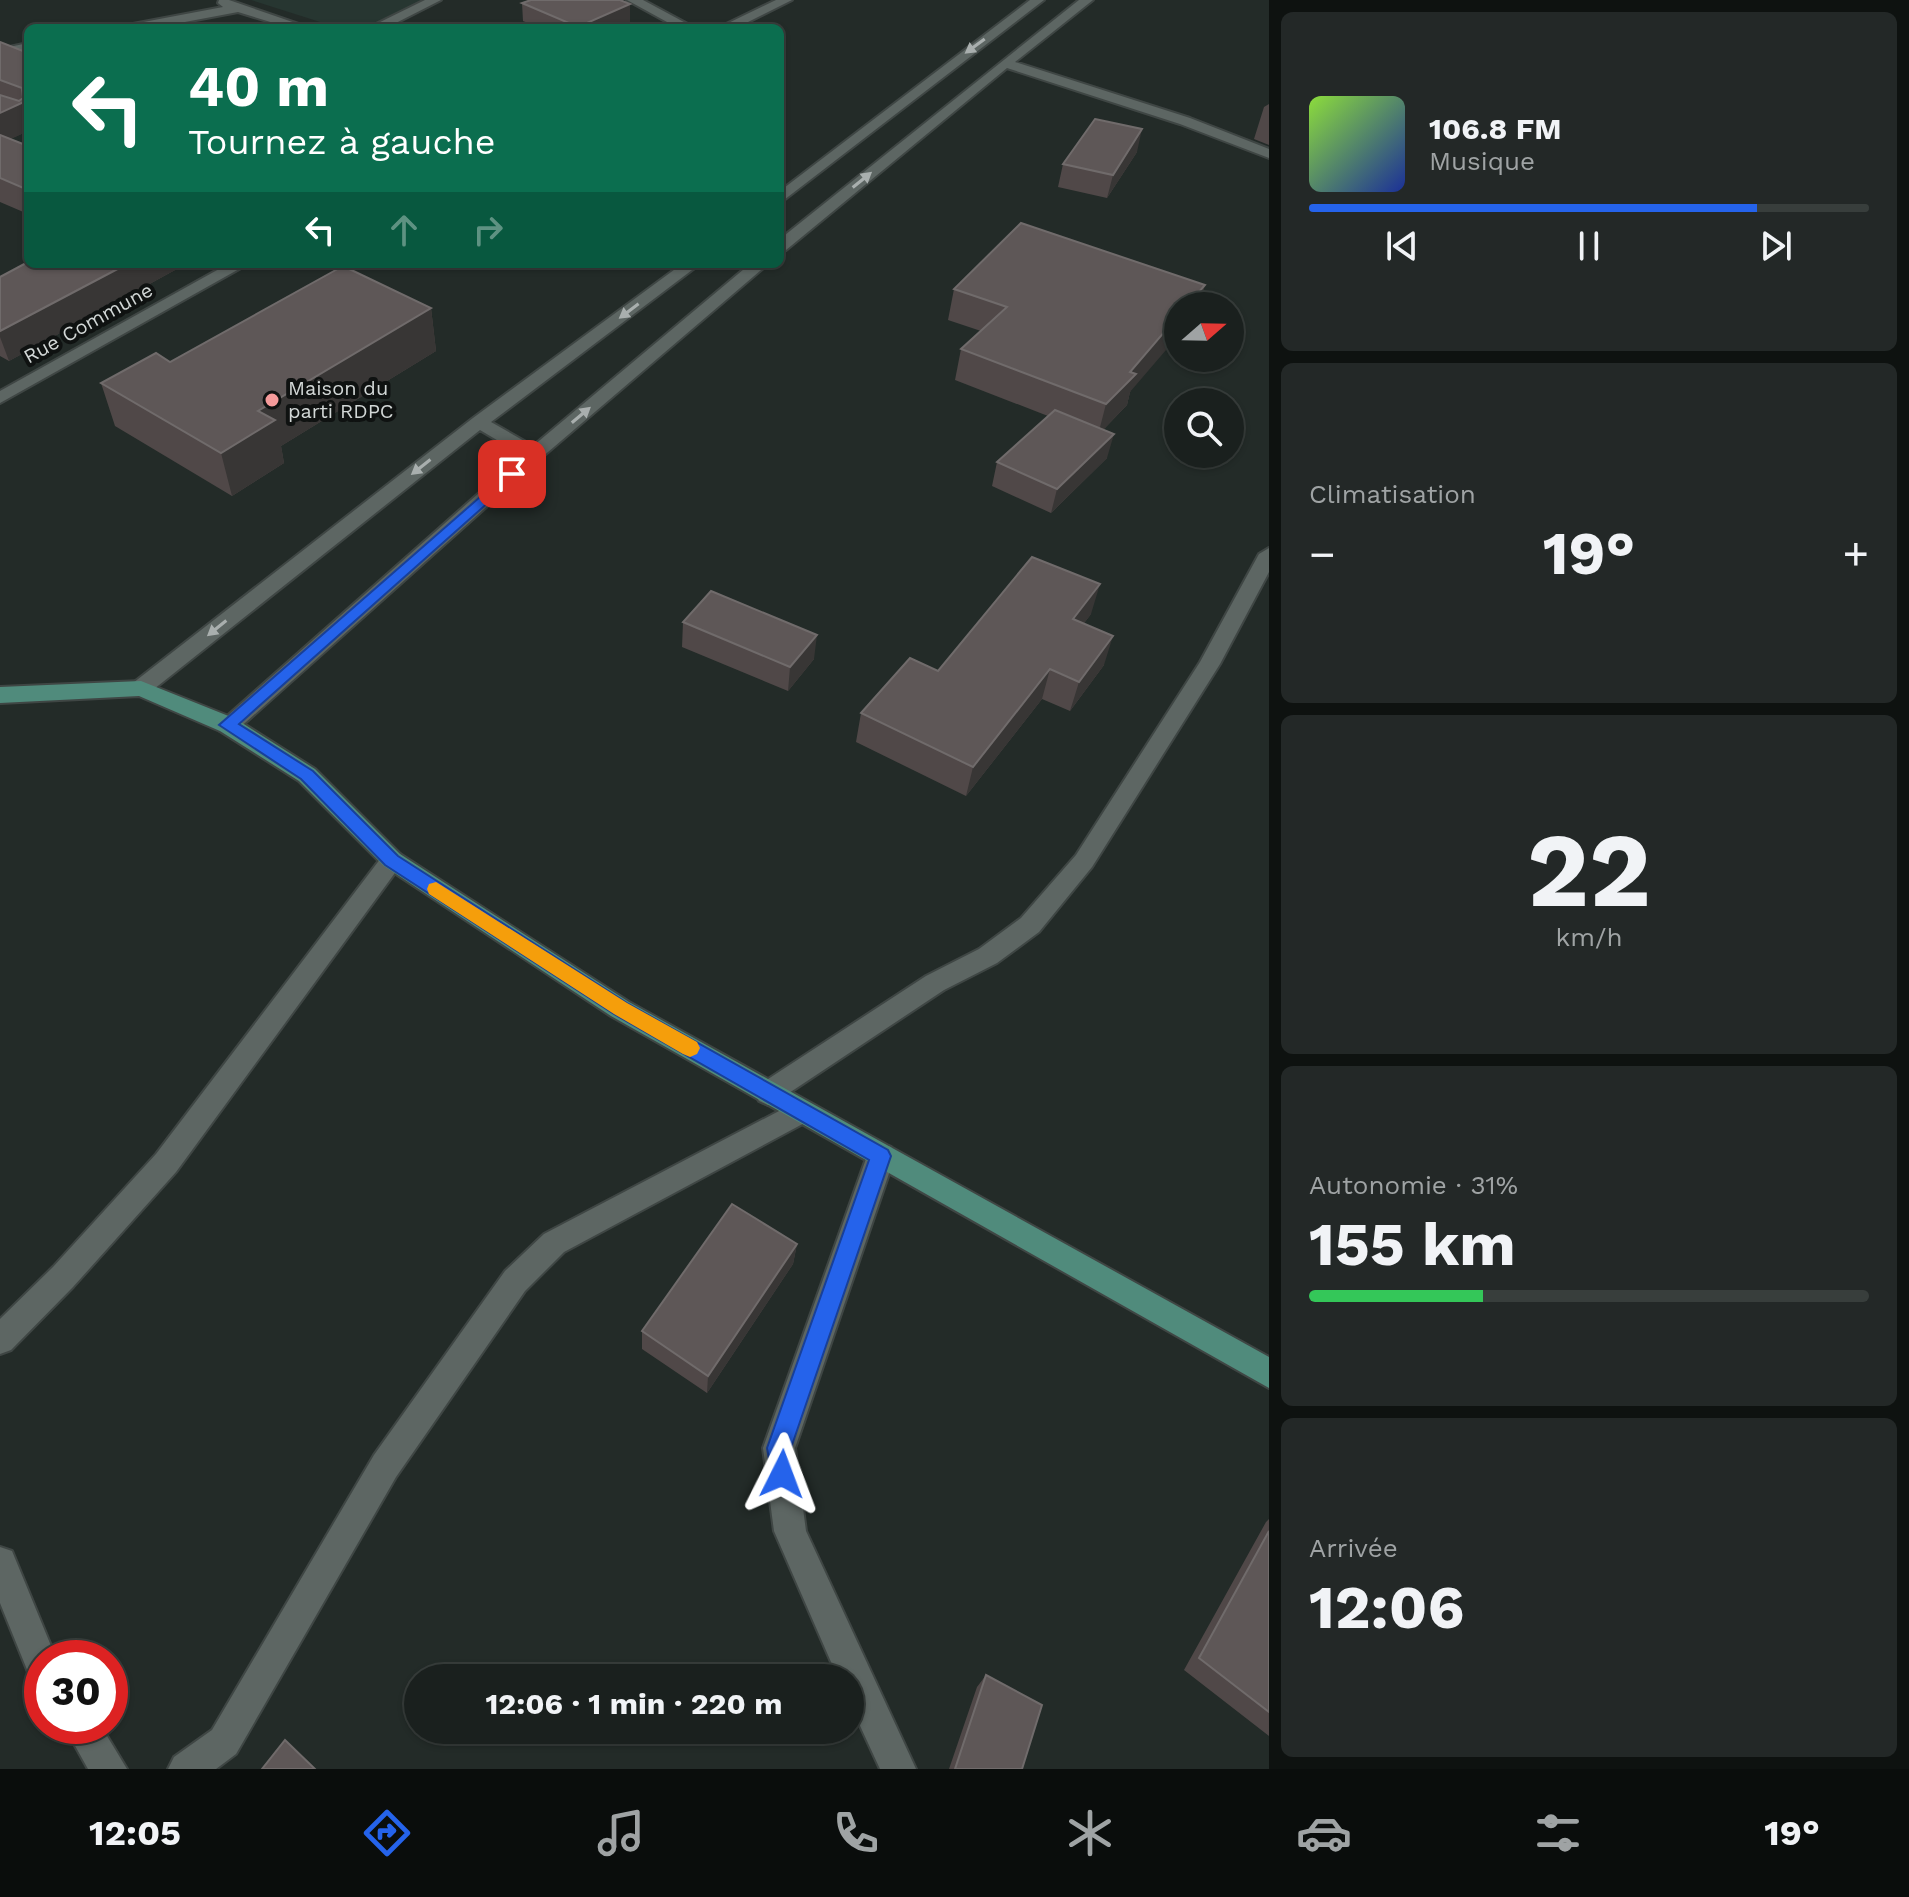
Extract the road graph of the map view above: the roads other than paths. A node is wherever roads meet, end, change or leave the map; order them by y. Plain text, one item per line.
1 (215, 0) edge
2 (435, 0) edge
3 (633, 0) edge
4 (786, 0) edge
5 (1038, 0) edge
6 (1087, 0) edge
7 (238, 8) junction
8 (183, 23) edge
9 (290, 24) edge
10 (384, 24) edge
11 (680, 24) edge
12 (734, 24) edge
13 (24, 48) edge
14 (0, 53) edge
15 (1005, 63) junction
16 (1269, 154) edge
17 (794, 203) edge
18 (784, 234) edge
19 (233, 268) edge
20 (687, 268) edge
21 (755, 268) edge
22 (0, 398) edge
23 (479, 422) junction
24 (534, 454) junction
25 (1269, 554) edge
26 (141, 688) junction
27 (0, 695) edge
28 (228, 725) junction
29 (392, 860) junction
30 (768, 1093) junction
31 (800, 1112) junction
32 (881, 1156) junction
33 (0, 1340) edge
34 (1269, 1373) edge
35 (0, 1563) edge
36 (32, 1640) edge
37 (93, 1744) edge
38 (109, 1769) edge
39 (186, 1769) edge
40 (898, 1769) edge

1 - 7 street
2 - 10 street
3 - 11 street
4 - 12 street
5 -> 17 street
6 - 15 street
7 - 8 street
7 - 9 street
13 - 14 street
15 - 16 street
17 -> 15 street
17 - 18 street
19 - 22 street, Rue Commune
20 -> 23 street
24 -> 21 street
23 - 24 street
23 -> 26 street
24 - 28 street
25 - 30 street
26 - 27 main road
26 - 28 main road
28 - 29 main road
29 - 30 main road
29 - 33 street
30 - 31 main road
31 - 32 main road
31 - 39 street
32 - 34 main road
32 - 40 street
35 - 36 street
37 - 38 street

